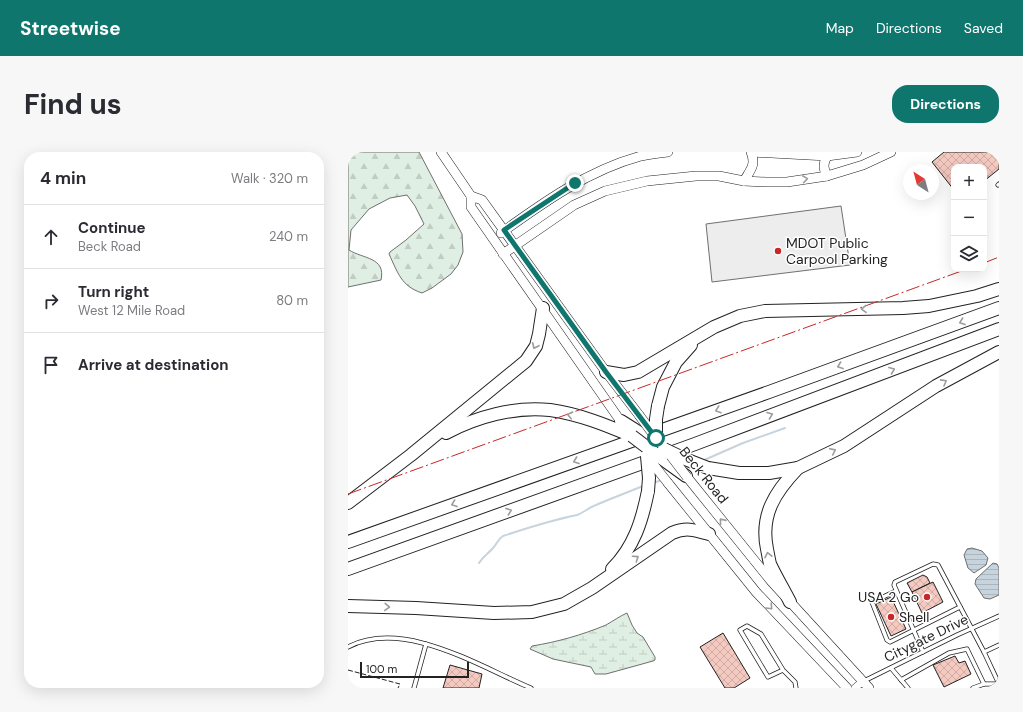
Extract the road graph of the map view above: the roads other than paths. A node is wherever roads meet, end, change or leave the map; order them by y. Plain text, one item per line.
1 (441, 152) edge
2 (668, 152) edge
3 (751, 152) edge
4 (857, 152) edge
5 (891, 152) edge
6 (827, 156) junction
7 (827, 176) junction
8 (744, 181) junction
9 (471, 196) junction
10 (504, 230) junction
11 (493, 238) junction
12 (515, 245) junction
13 (504, 254) junction
14 (999, 289) edge
15 (543, 308) junction
16 (999, 308) edge
17 (714, 327) junction
18 (999, 329) edge
19 (999, 352) edge
20 (606, 372) junction
21 (639, 415) junction
22 (621, 421) joint
23 (642, 443) junction
24 (660, 447) junction
25 (411, 455) junction
26 (798, 468) junction
27 (686, 477) joint
28 (668, 483) junction
29 (348, 503) edge
30 (709, 534) junction
31 (348, 542) edge
32 (348, 569) edge
33 (592, 588) junction
34 (896, 591) junction
35 (790, 602) junction
36 (348, 606) edge
37 (960, 607) junction
38 (999, 616) edge
39 (971, 629) junction
40 (913, 631) junction
41 (426, 644) junction
42 (999, 645) edge
43 (348, 647) edge
44 (923, 652) junction
45 (984, 652) junction
46 (891, 668) junction
47 (783, 670) junction
48 (901, 680) junction
49 (984, 684) junction
50 (999, 684) edge
51 (866, 685) edge
52 (414, 688) edge
53 (531, 688) edge
54 (796, 688) edge
55 (847, 688) edge
56 (855, 688) edge
57 (908, 688) edge
58 (973, 688) edge

1 - 9 main road
2 - 10 main road
3 - 6 main road
3 - 8 main road
4 - 6 main road
5 - 7 main road
6 - 7 main road
8 -> 7 main road
8 - 12 main road
9 - 10 main road
9 - 11 main road
10 - 11 main road
10 - 12 main road
11 - 13 main road
12 - 13 main road
12 - 20 main road
13 - 15 main road
14 -> 17 highway
15 - 22 main road
15 -> 25 highway
16 -> 31 highway
17 - 20 highway
17 - 24 highway, bridge
32 -> 18 highway
26 -> 19 highway
20 - 21 main road
21 - 23 highway
21 - 24 main road, bridge
22 - 23 highway
23 - 24 highway, bridge
23 -> 25 highway
23 - 28 main road, bridge
23 - 33 highway, bridge
24 - 26 highway, bridge
24 - 27 highway, bridge
24 - 28 highway, bridge
25 - 29 highway
35 -> 26 highway
35 -> 27 main road, Beck Road
28 - 30 main road
33 -> 30 highway
30 -> 55 main road
36 -> 33 highway
34 - 37 lane
34 - 40 lane
34 - 40 lane
35 - 51 main road, Beck Road
37 - 39 lane
37 - 40 lane
38 - 39 lane, Citygate Drive
39 - 44 lane, Citygate Drive
39 - 45 lane
40 - 44 lane
41 - 43 lane
41 - 52 lane
41 - 53 lane
42 - 45 lane
44 - 46 lane, Citygate Drive
45 - 50 lane
46 - 48 lane
46 - 51 lane, Citygate Drive
47 - 47 lane
47 - 54 lane
48 - 49 lane
48 - 57 lane
49 - 50 lane
49 - 58 lane
51 - 56 street

